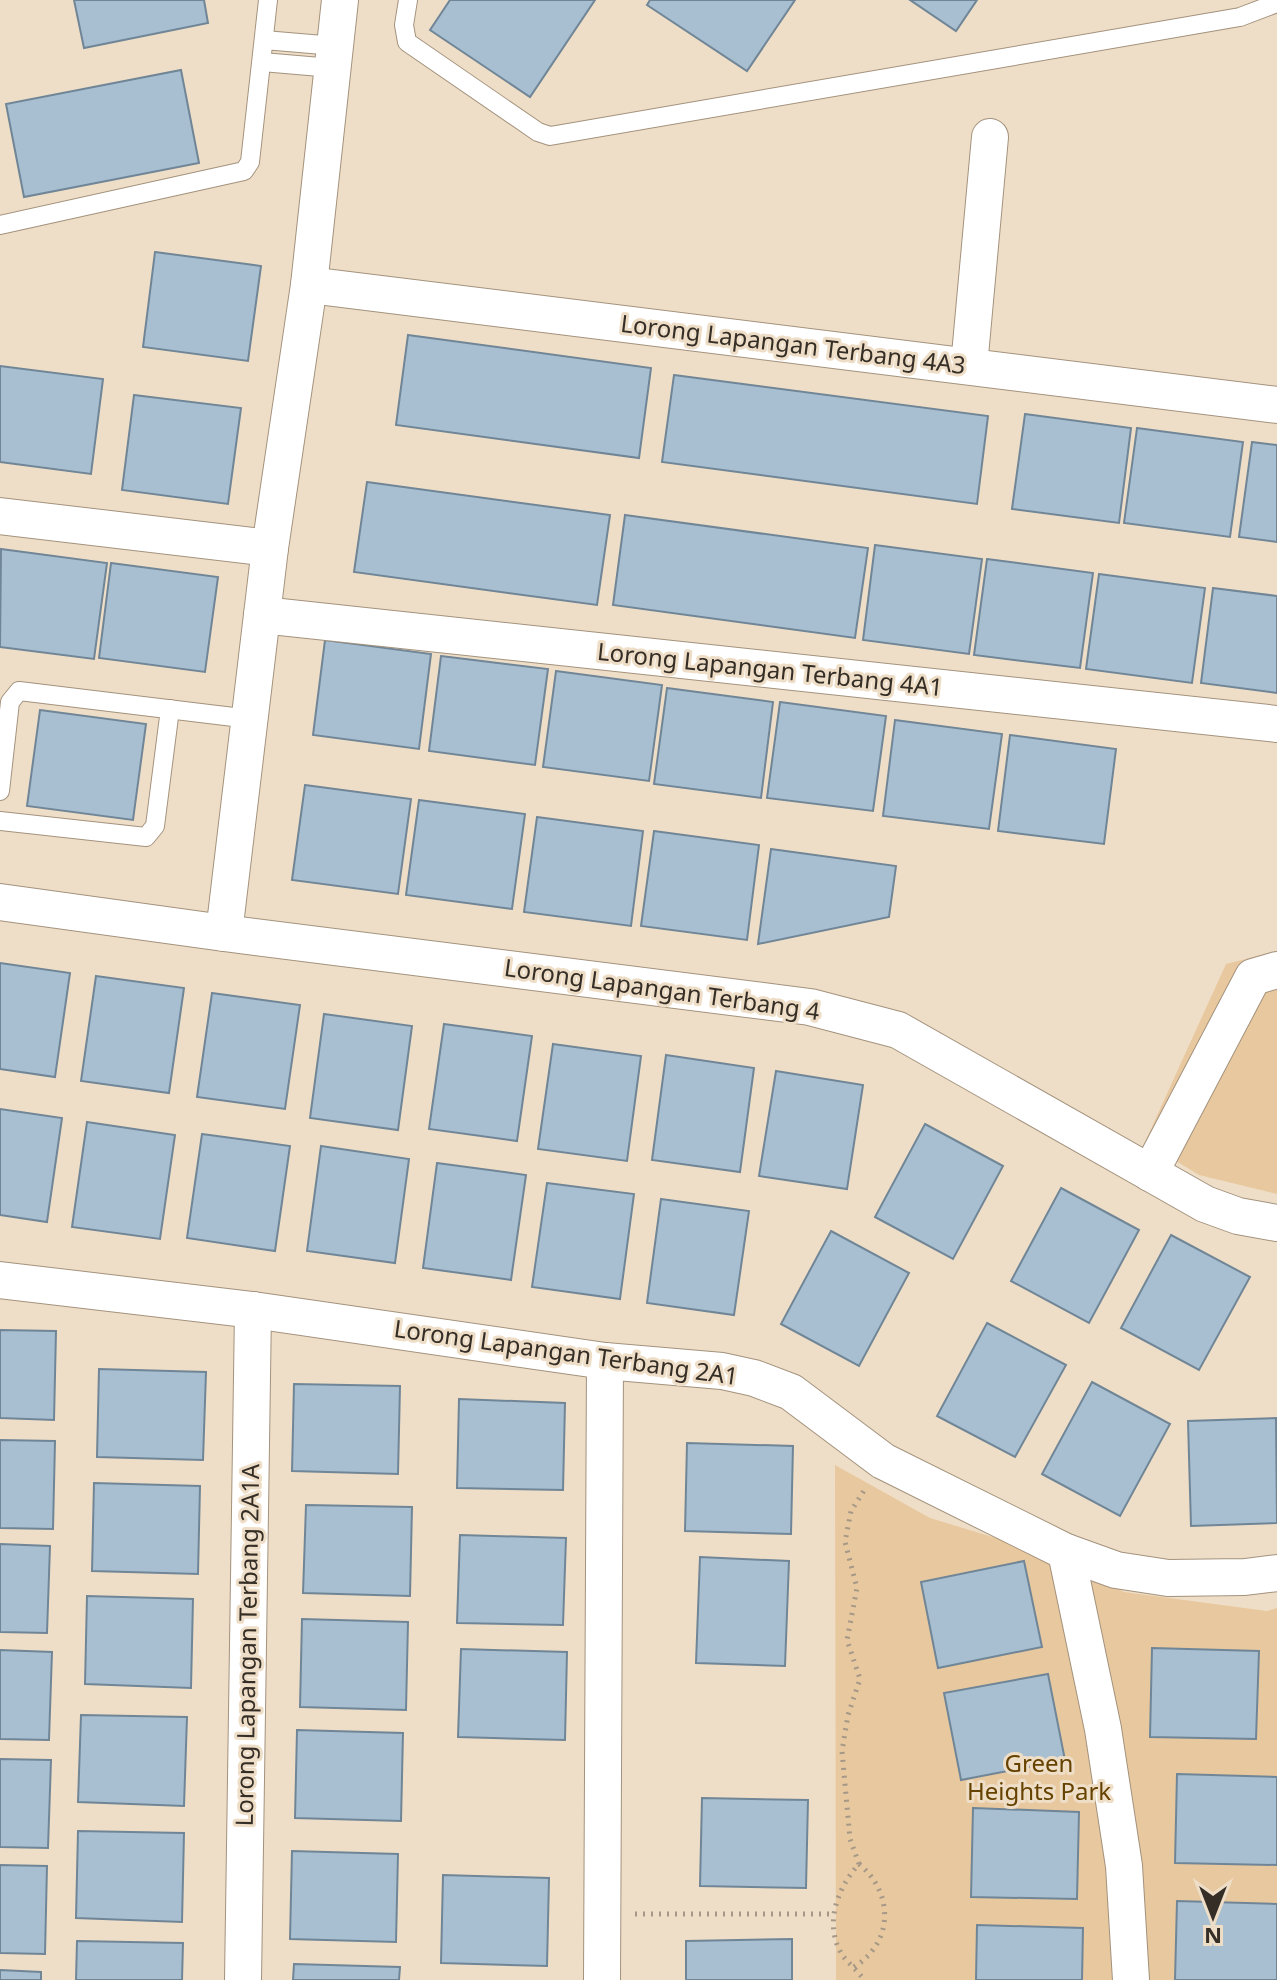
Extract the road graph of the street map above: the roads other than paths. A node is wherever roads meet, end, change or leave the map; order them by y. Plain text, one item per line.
1 (268, 0) edge
2 (340, 0) edge
3 (408, 0) edge
4 (1277, 3) edge
5 (264, 40) junction
6 (334, 57) junction
7 (262, 62) junction
8 (990, 137) dead end
9 (0, 225) edge
10 (309, 285) junction
11 (969, 366) junction
12 (1277, 405) edge
13 (0, 516) edge
14 (270, 548) junction
15 (262, 615) junction
16 (170, 709) junction
17 (250, 719) junction
18 (1277, 724) edge
19 (0, 791) edge
20 (0, 821) edge
21 (0, 902) edge
22 (224, 933) junction
23 (1277, 970) edge
24 (1150, 1173) junction
25 (1277, 1223) edge
26 (0, 1280) edge
27 (253, 1310) junction
28 (605, 1361) junction
29 (1066, 1552) junction
30 (1277, 1573) edge
31 (243, 1980) edge
32 (602, 1980) edge
33 (1131, 1980) edge

1 - 5 lane
2 - 6 street
3 - 4 lane
5 - 6 lane
5 - 7 lane
6 - 7 lane
6 - 10 street
7 - 9 lane
8 - 11 street
10 - 11 street, Lorong Lapangan Terbang 4A3
10 - 14 street
11 - 12 street, Lorong Lapangan Terbang 4A3
13 - 14 street
14 - 15 street
15 - 17 street
15 - 18 street, Lorong Lapangan Terbang 4A1
16 - 17 lane
16 - 19 lane
16 - 20 lane
17 - 22 street
21 - 22 street, Lorong Lapangan Terbang 4
22 - 24 street, Lorong Lapangan Terbang 4
23 - 24 street
24 - 25 street, Lorong Lapangan Terbang 4
26 - 27 street, Lorong Lapangan Terbang 2A1
27 - 28 street, Lorong Lapangan Terbang 2A1
27 - 31 street, Lorong Lapangan Terbang 2A1A
28 - 29 street, Lorong Lapangan Terbang 2A1
28 - 32 street
29 - 30 street, Lorong Lapangan Terbang 2A1
29 - 33 street

